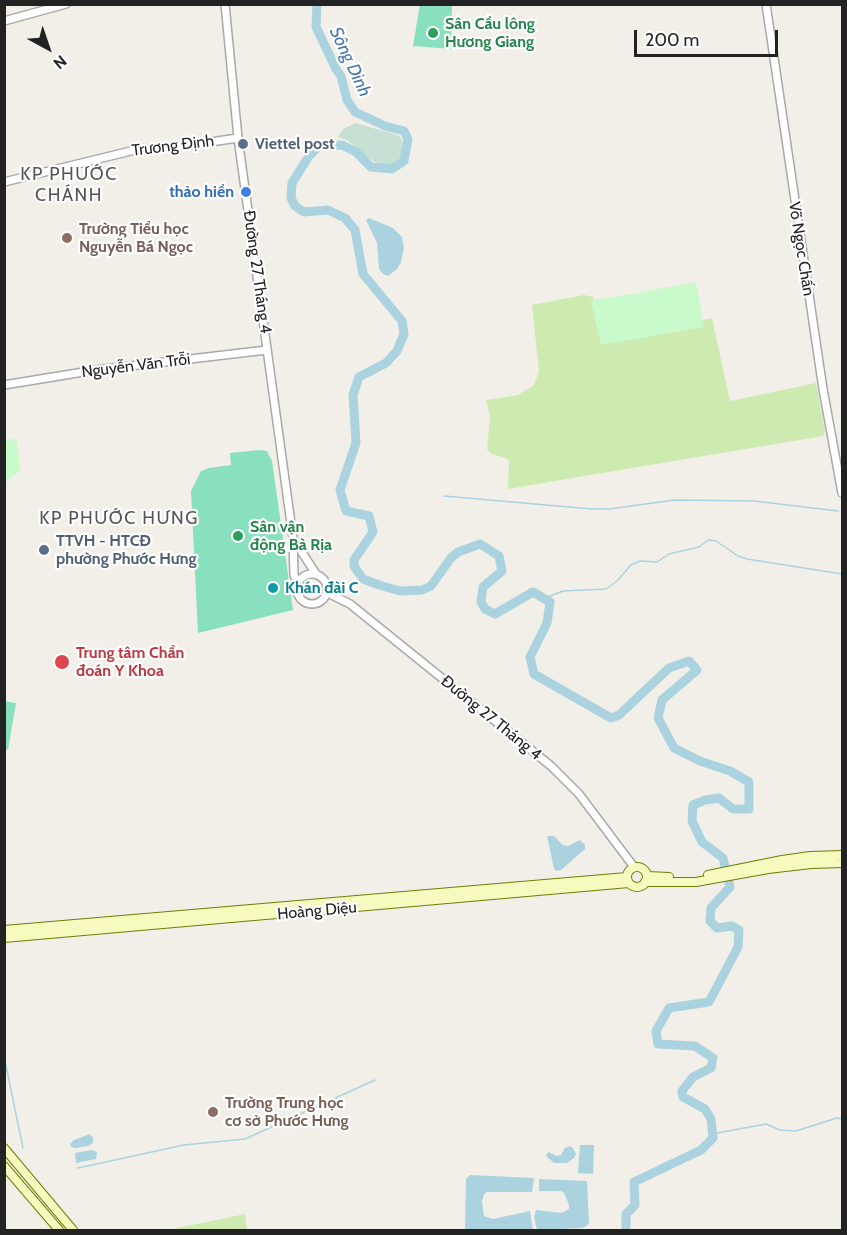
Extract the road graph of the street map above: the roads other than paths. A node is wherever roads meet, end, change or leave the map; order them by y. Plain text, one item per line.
1 (66, 4) edge
2 (225, 4) edge
3 (766, 4) edge
4 (4, 21) edge
5 (238, 138) junction
6 (4, 182) edge
7 (267, 350) junction
8 (4, 385) edge
9 (843, 493) edge
10 (293, 538) junction
11 (316, 574) junction
12 (298, 583) junction
13 (326, 592) junction
14 (843, 855) edge
15 (843, 863) edge
16 (634, 867) junction
17 (752, 869) junction
18 (646, 879) junction
19 (628, 880) junction
20 (102, 925) junction
21 (4, 930) edge
22 (4, 938) edge
23 (4, 1148) edge
24 (4, 1166) edge
25 (59, 1230) edge
26 (73, 1230) edge

1 - 4 street
2 - 5 street, Đường 27 Tháng 4
3 - 9 street, Võ Ngọc Chấn
5 - 6 street, Trương Định
5 - 7 street, Đường 27 Tháng 4
7 - 8 street, Nguyễn Văn Trỗi
7 - 10 street, Đường 27 Tháng 4
10 - 11 street, Đường 27 Tháng 4
10 - 12 street, Đường 27 Tháng 4
11 - 12 street
11 - 13 street
12 - 13 street
13 - 16 street, Đường 27 Tháng 4
14 - 17 main road
15 - 17 main road
16 - 18 main road
16 - 19 main road
17 - 18 main road
18 - 19 main road
19 - 20 main road, Hoàng Diệu
20 - 21 main road, Hoàng Diệu
20 - 22 main road, Hoàng Diệu
23 - 26 main road
24 - 25 main road

